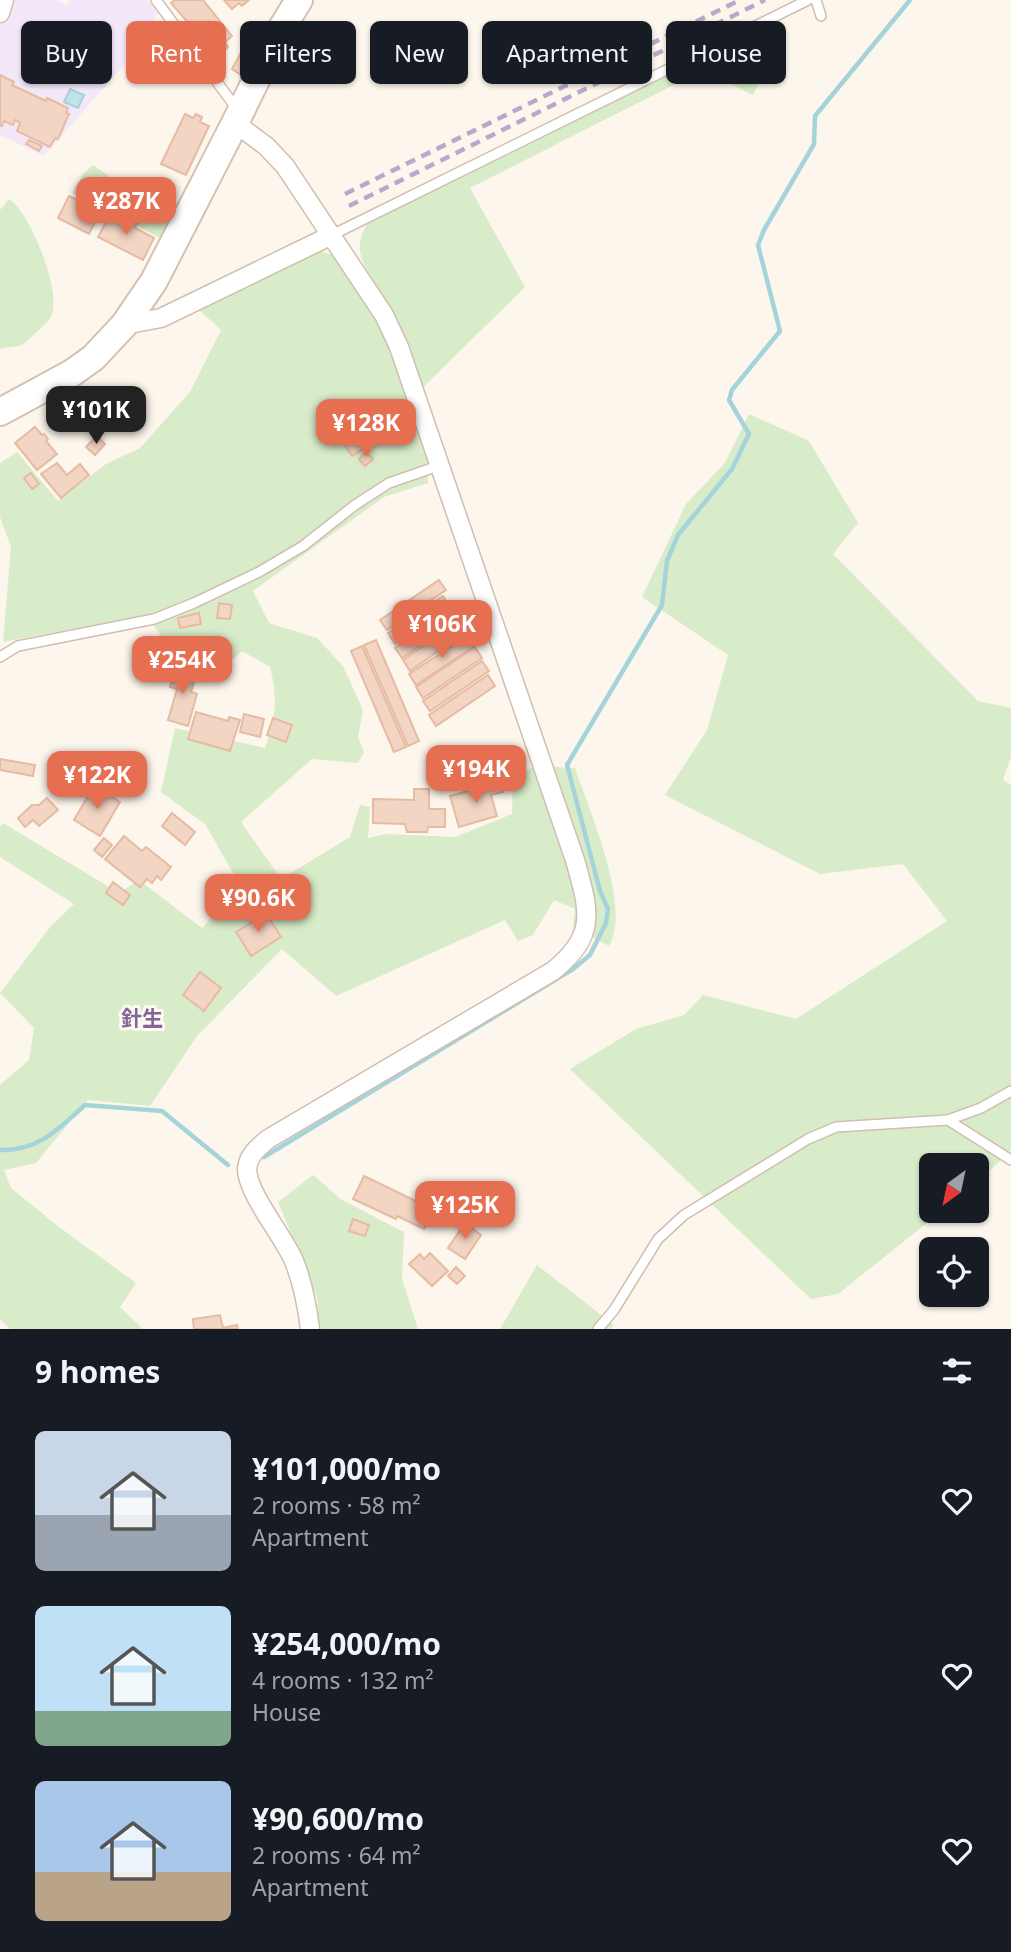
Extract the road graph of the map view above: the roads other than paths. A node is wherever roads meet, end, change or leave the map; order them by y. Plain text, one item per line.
1 (4, 0) edge
2 (156, 0) edge
3 (299, 0) edge
4 (808, 0) edge
5 (816, 0) edge
6 (0, 12) edge
7 (821, 16) dead end
8 (238, 118) junction
9 (332, 235) junction
10 (124, 325) junction
11 (0, 412) edge
12 (441, 465) junction
13 (0, 657) edge
14 (1011, 1091) edge
15 (948, 1120) junction
16 (1011, 1160) edge
17 (310, 1329) edge
18 (598, 1329) edge

1 - 6 street
2 - 8 lane
3 - 8 street
4 - 9 lane
5 - 7 lane
8 - 9 street
8 - 10 street
9 - 10 street
9 - 12 street
10 - 11 street
12 - 13 lane
12 - 17 street
14 - 15 lane
15 - 16 lane
15 - 18 lane

